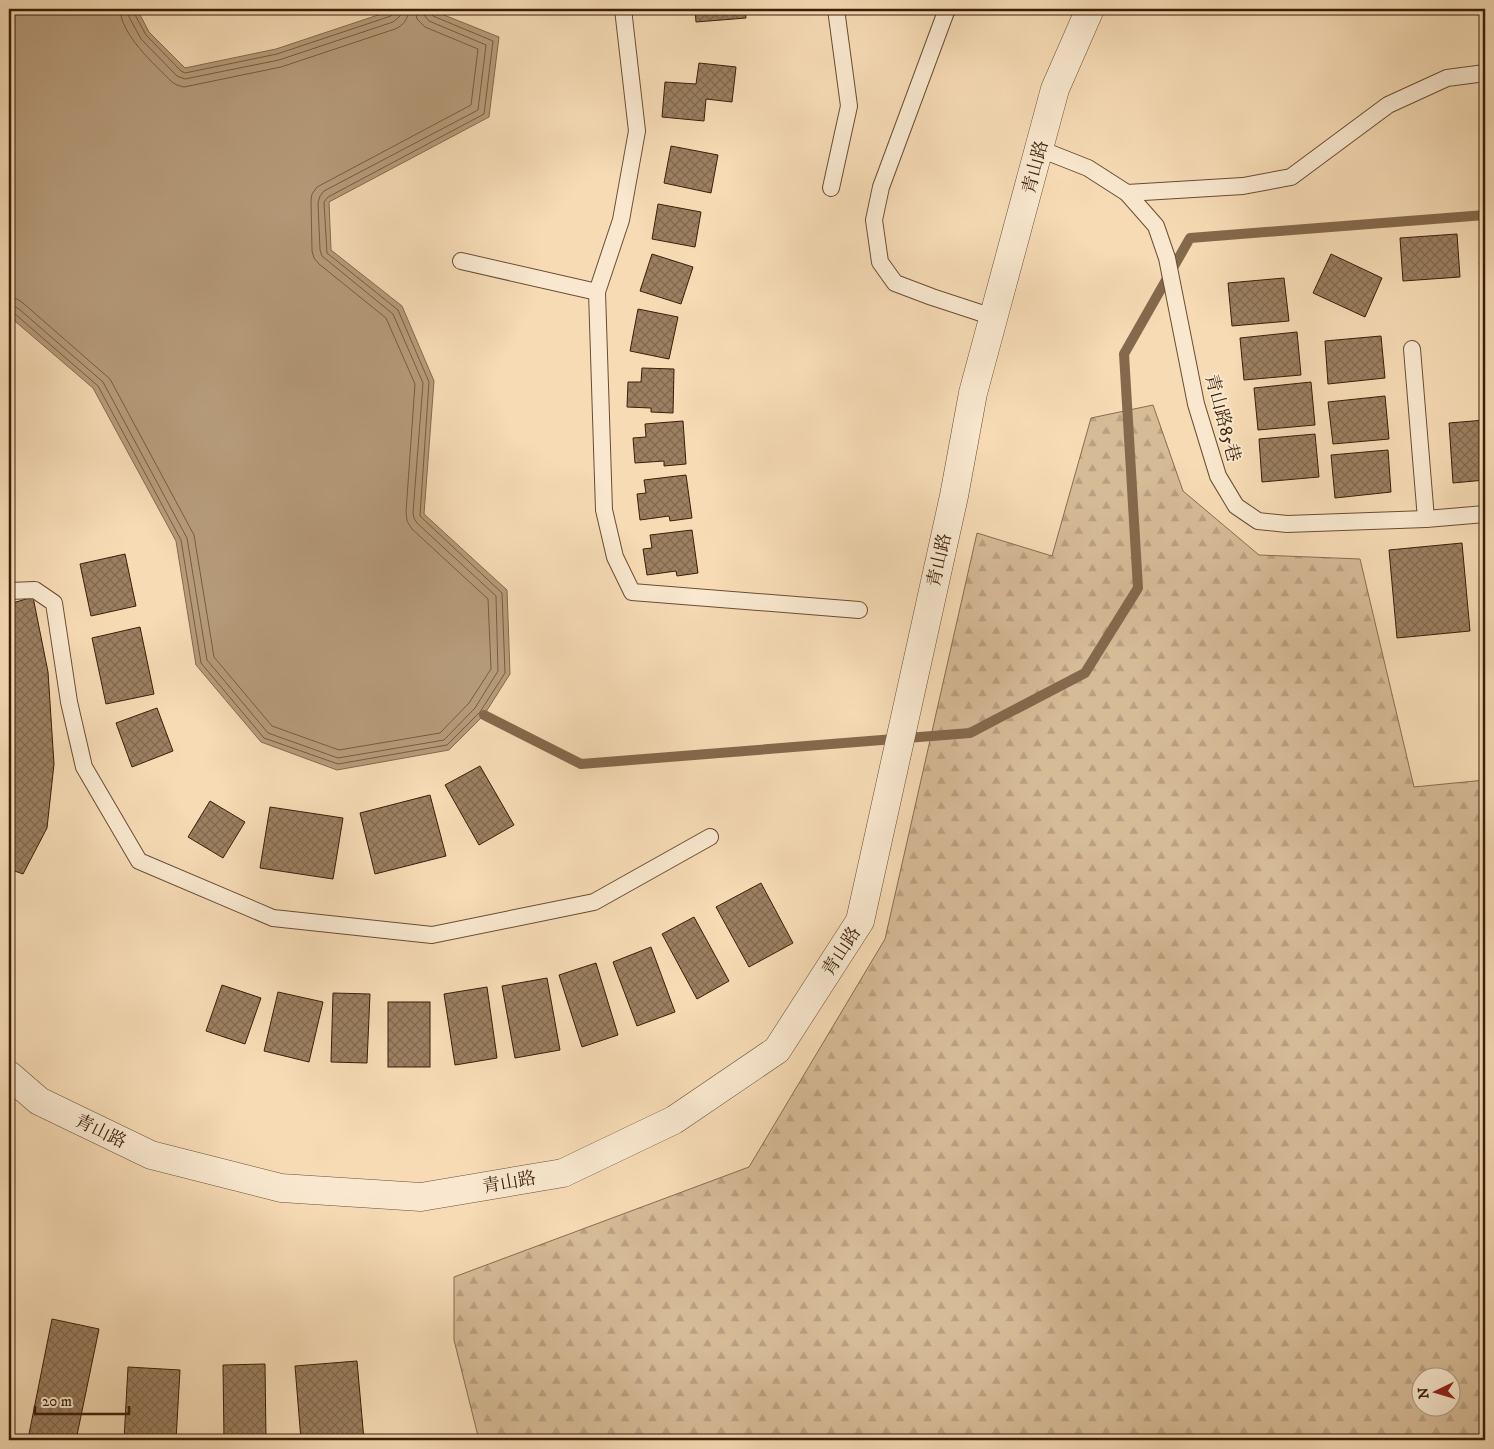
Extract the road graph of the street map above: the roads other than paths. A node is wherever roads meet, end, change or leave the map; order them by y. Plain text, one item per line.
1 (623, 9) edge
2 (836, 9) edge
3 (947, 9) edge
4 (1090, 9) edge
5 (1485, 73) edge
6 (1040, 149) junction
7 (831, 188) dead end
8 (1126, 193) junction
9 (461, 261) dead end
10 (597, 292) junction
11 (993, 317) junction
12 (1412, 349) dead end
13 (1485, 514) edge
14 (1426, 520) junction
15 (9, 591) edge
16 (859, 610) dead end
17 (710, 837) dead end
18 (9, 1076) edge

1 - 10 lane
2 - 7 lane
3 - 11 lane
4 - 6 street, 青山路
5 - 8 lane
6 - 8 lane, 青山路85巷
6 - 11 street, 青山路
8 - 14 lane, 青山路85巷
9 - 10 lane
10 - 16 lane
11 - 18 street, 青山路
12 - 14 lane
13 - 14 lane, 青山路85巷
15 - 17 lane

